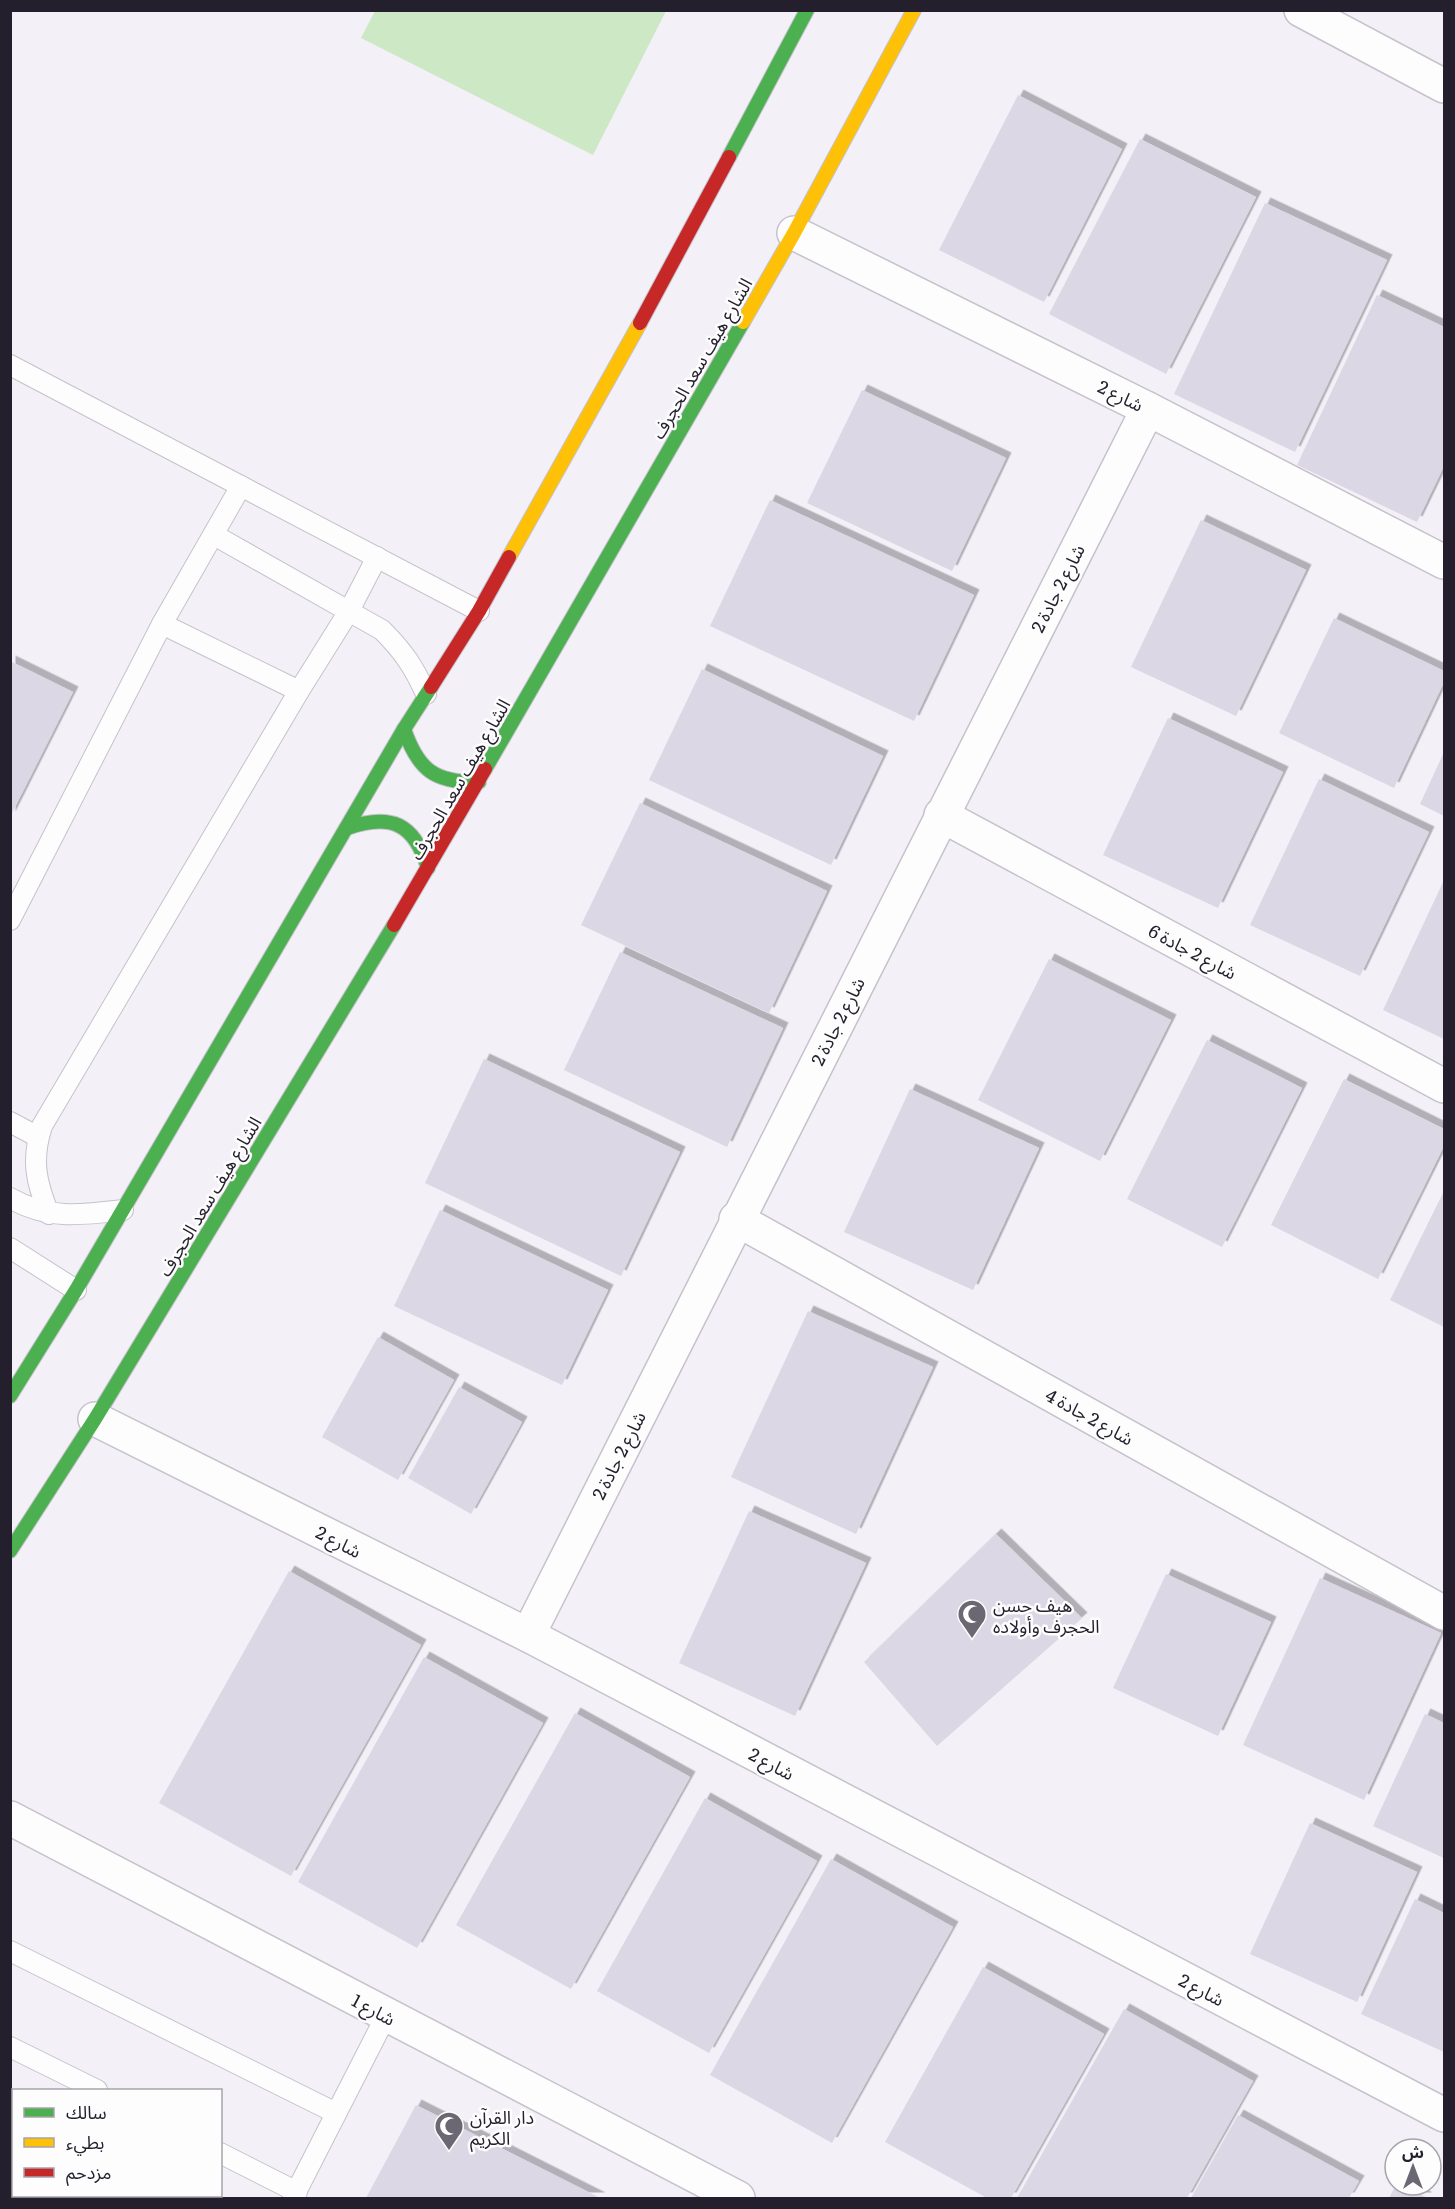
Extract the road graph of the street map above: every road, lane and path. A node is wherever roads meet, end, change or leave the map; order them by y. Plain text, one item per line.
1 (807, 10) edge
2 (914, 10) edge
3 (1301, 10) edge
4 (1444, 86) edge
5 (794, 233) junction
6 (10, 365) edge
7 (1148, 409) junction
8 (241, 486) junction
9 (214, 535) junction
10 (377, 558) junction
11 (1444, 562) edge
12 (349, 611) junction
13 (478, 611) junction
14 (162, 624) junction
15 (298, 691) junction
16 (426, 694) junction
17 (404, 729) junction
18 (478, 782) junction
19 (941, 815) junction
20 (347, 828) junction
21 (428, 868) junction
22 (10, 920) edge
23 (1444, 1086) edge
24 (10, 1122) edge
25 (38, 1137) junction
26 (10, 1198) edge
27 (123, 1210) junction
28 (49, 1214) junction
29 (736, 1219) junction
30 (10, 1248) edge
31 (76, 1290) junction
32 (10, 1396) edge
33 (95, 1419) junction
34 (10, 1551) edge
35 (1444, 1613) edge
36 (528, 1635) junction
37 (10, 1818) edge
38 (10, 1951) edge
39 (387, 2016) junction
40 (10, 2047) edge
41 (93, 2089) edge
42 (336, 2113) junction
43 (1444, 2115) edge
44 (222, 2154) edge
45 (295, 2195) edge
46 (738, 2199) edge

1 - 13 street
2 - 5 street, الشارع هيف سعد الحجرف
3 - 4 street
5 - 7 street, شارع 2
5 - 18 street, الشارع هيف سعد الحجرف
6 - 8 lane
7 - 11 street, شارع 2
7 - 19 street, شارع 2 جادة 2
8 - 9 lane
8 - 10 lane
9 - 12 lane
9 - 14 lane
10 - 12 lane
10 - 13 lane
12 - 15 lane
12 - 16 lane
13 - 16 street
14 - 15 lane
14 - 22 lane
15 - 25 lane
16 - 17 street
17 - 18 street
17 - 20 street
18 - 21 street, الشارع هيف سعد الحجرف
19 - 23 street, شارع 2 جادة 6
19 - 29 street, شارع 2 جادة 2
20 - 21 street
20 - 27 street
21 - 33 street, الشارع هيف سعد الحجرف
24 - 25 lane
25 - 28 lane
26 - 28 lane
27 - 28 lane
27 - 31 street
29 - 35 street, شارع 2 جادة 4
29 - 36 street, شارع 2 جادة 2
30 - 31 lane
31 - 32 street
33 - 34 street, الشارع هيف سعد الحجرف
33 - 36 street, شارع 2
36 - 43 street, شارع 2
37 - 39 street, شارع 1
38 - 42 lane
39 - 42 lane
39 - 46 street, شارع 1
40 - 41 lane
42 - 45 lane
44 - 45 lane

